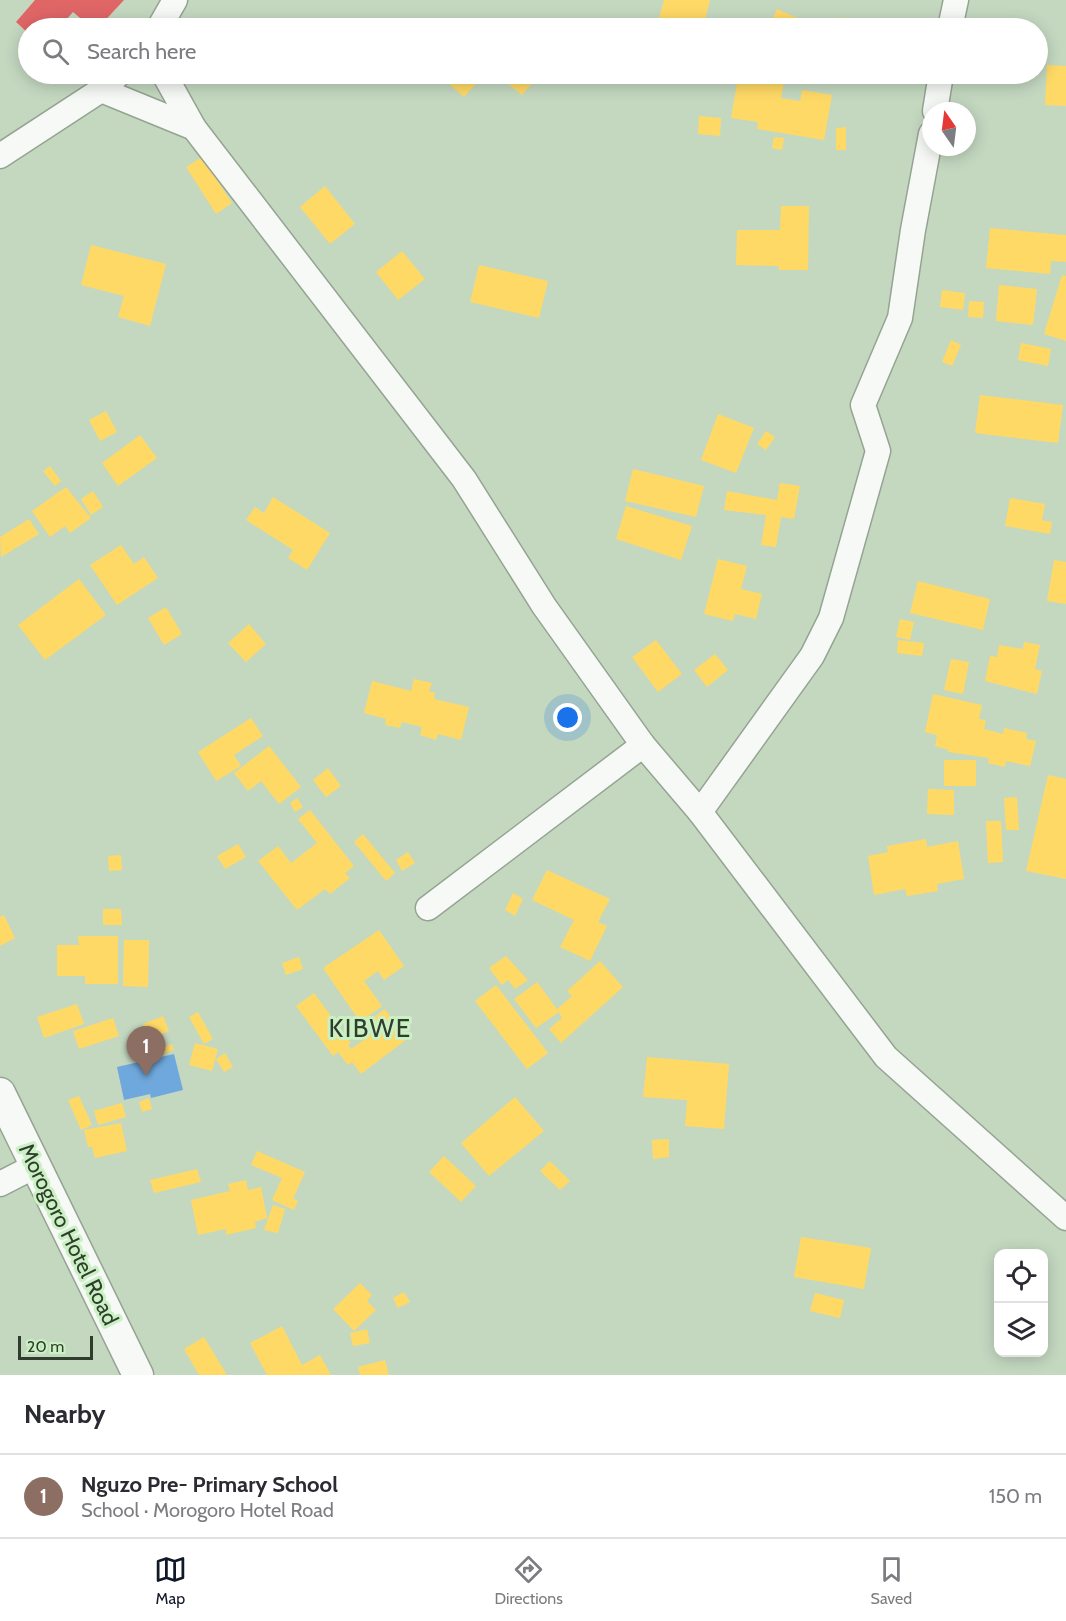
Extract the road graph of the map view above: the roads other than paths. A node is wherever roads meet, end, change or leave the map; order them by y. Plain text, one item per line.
1 (175, 0) edge
2 (956, 0) edge
3 (165, 18) edge
4 (952, 18) edge
5 (108, 84) edge
6 (170, 84) edge
7 (939, 84) edge
8 (101, 90) junction
9 (936, 102) edge
10 (194, 128) junction
11 (0, 156) edge
12 (927, 156) edge
13 (643, 745) junction
14 (700, 812) junction
15 (428, 908) dead end
16 (0, 1094) edge
17 (37, 1166) junction
18 (0, 1184) edge
19 (1066, 1218) edge
20 (138, 1375) edge

1 - 3 street
2 - 4 street
5 - 8 street
6 - 10 street
7 - 9 street
8 - 10 street
8 - 11 street
10 - 13 street
12 - 14 street
13 - 14 street
13 - 15 street
14 - 19 street
16 - 17 street, Morogoro Hotel Road
17 - 18 street
17 - 20 street, Morogoro Hotel Road

